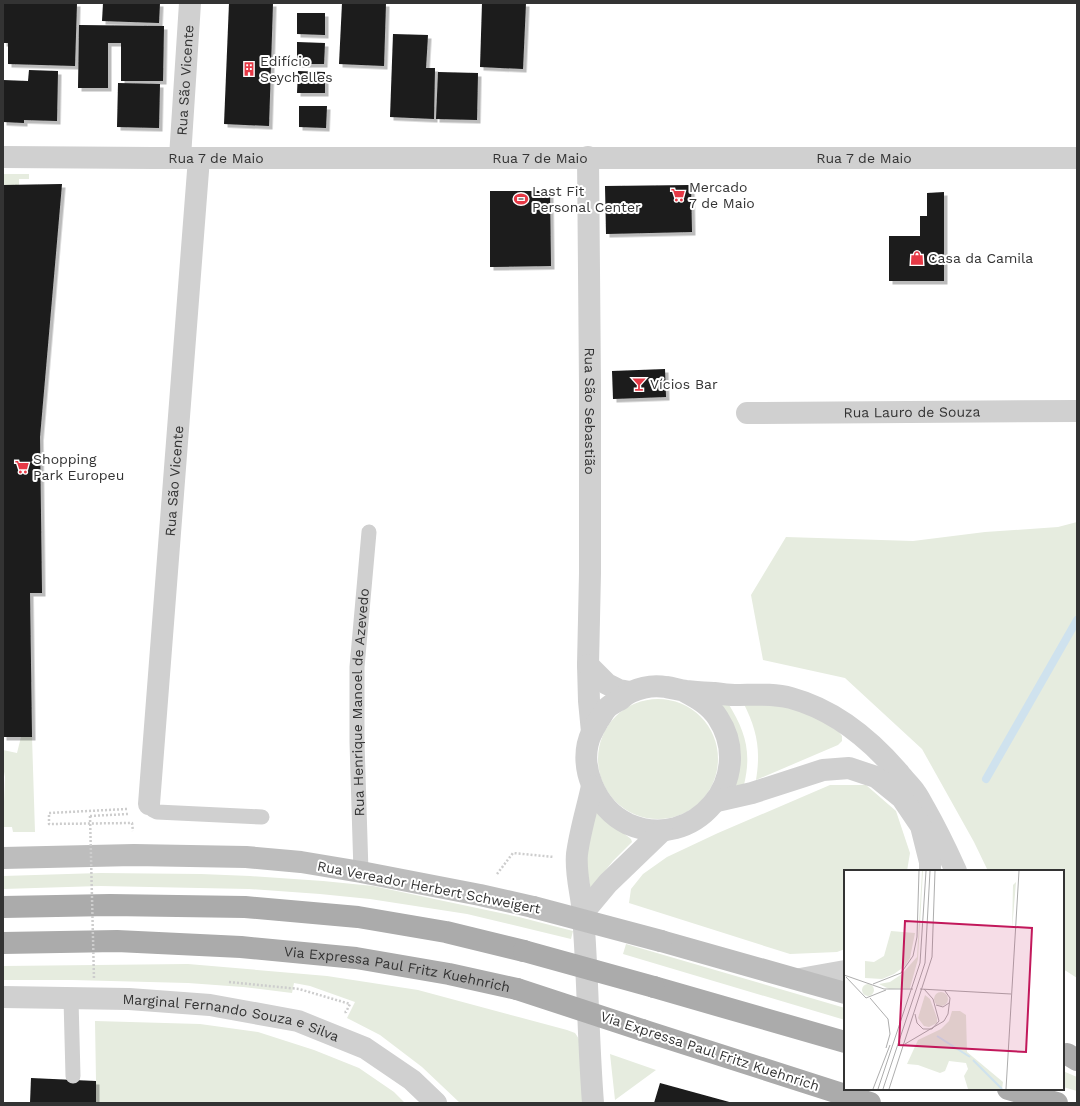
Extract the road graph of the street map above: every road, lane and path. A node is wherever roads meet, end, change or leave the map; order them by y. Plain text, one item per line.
1 (190, 3) edge
2 (3, 157) edge
3 (588, 157) junction
4 (190, 158) junction
5 (1077, 158) edge
6 (1077, 411) edge
7 (747, 413) dead end
8 (369, 532) dead end
9 (588, 665) junction
10 (684, 691) junction
11 (630, 692) junction
12 (592, 732) junction
13 (592, 786) junction
14 (717, 801) junction
15 (141, 807) junction
16 (262, 817) dead end
17 (662, 831) junction
18 (134, 855) junction
19 (557, 857) dead end
20 (3, 858) edge
21 (930, 870) edge
22 (956, 870) edge
23 (361, 872) junction
24 (480, 895) junction
25 (3, 907) edge
26 (583, 913) junction
27 (3, 943) edge
28 (844, 971) edge
29 (94, 979) dead end
30 (800, 979) junction
31 (844, 992) edge
32 (3, 998) edge
33 (71, 999) junction
34 (844, 1042) edge
35 (73, 1076) dead end
36 (1012, 1090) edge
37 (436, 1103) edge
38 (593, 1103) edge
39 (870, 1103) edge
40 (1057, 1103) edge

1 - 4 street, Rua São Vicente
2 - 4 street, Rua 7 de Maio
3 - 4 street, Rua 7 de Maio
3 - 5 street, Rua 7 de Maio
3 - 9 street, Rua São Sebastião
4 - 15 street, Rua São Vicente
6 - 7 street, Rua Lauro de Souza
8 - 23 lane, Rua Henrique Manoel de Azevedo
9 - 11 street
9 - 12 street, Rua São Sebastião
10 - 11 street
10 - 14 street
10 - 22 street
11 - 12 street
12 - 13 street
13 - 17 street
13 - 26 street
14 - 17 street
14 - 21 street
15 - 16 lane
15 - 18 path
15 - 29 path, bridge
17 - 26 street
18 - 20 main road, Rua Vereador Herbert Schweigert
18 - 23 main road, Rua Vereador Herbert Schweigert
19 - 24 path
23 - 24 main road, Rua Vereador Herbert Schweigert
24 - 30 main road, Rua Vereador Herbert Schweigert, bridge
25 - 34 main road, bridge
26 - 38 street
27 - 39 main road, Via Expressa Paul Fritz Kuehnrich, bridge
28 - 30 street
30 - 31 main road, Rua Vereador Herbert Schweigert
32 - 33 street, Marginal Fernando Souza e Silva
33 - 35 lane
33 - 37 street, Marginal Fernando Souza e Silva
36 - 40 main road

